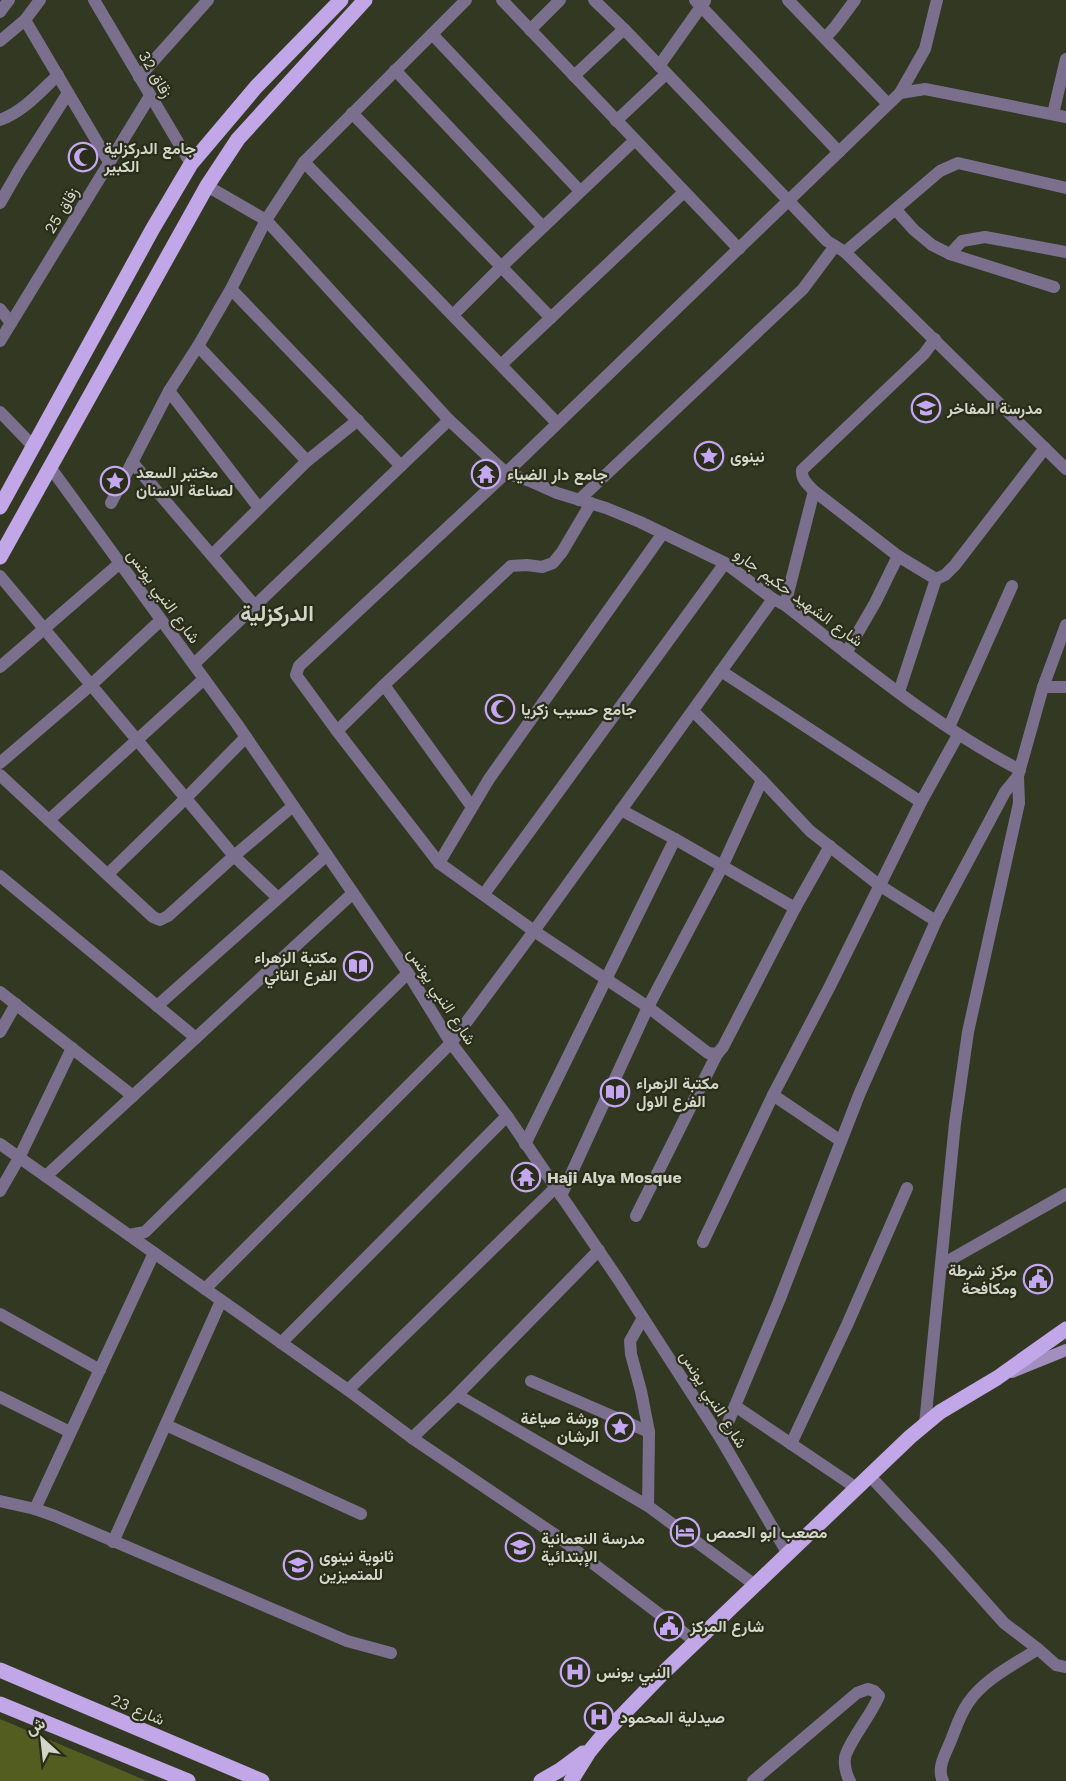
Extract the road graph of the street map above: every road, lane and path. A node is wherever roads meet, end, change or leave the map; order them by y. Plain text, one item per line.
1 (9, 0) edge
2 (40, 0) edge
3 (94, 0) edge
4 (341, 0) edge
5 (365, 0) edge
6 (466, 0) edge
7 (502, 0) edge
8 (560, 0) edge
9 (594, 0) edge
10 (788, 0) edge
11 (855, 0) edge
12 (937, 0) edge
13 (203, 2) edge
14 (701, 2) edge
15 (0, 12) edge
16 (25, 20) junction
17 (624, 29) junction
18 (530, 30) junction
19 (432, 34) junction
20 (825, 38) junction
21 (0, 41) edge
22 (1066, 59) edge
23 (395, 70) junction
24 (662, 70) junction
25 (58, 75) junction
26 (139, 76) junction
27 (574, 76) junction
28 (68, 93) junction
29 (900, 93) junction
30 (150, 96) junction
31 (888, 104) junction
32 (352, 113) junction
33 (1053, 114) junction
34 (1066, 117) edge
35 (0, 120) edge
36 (616, 121) junction
37 (634, 140) junction
38 (839, 152) junction
39 (109, 162) junction
40 (304, 162) junction
41 (191, 164) junction
42 (207, 186) junction
43 (1066, 188) edge
44 (580, 191) junction
45 (684, 192) junction
46 (0, 202) edge
47 (788, 202) junction
48 (896, 210) junction
49 (266, 220) junction
50 (543, 227) junction
51 (739, 249) junction
52 (840, 249) junction
53 (1066, 252) edge
54 (950, 254) junction
55 (501, 267) junction
56 (1054, 287) dead end
57 (231, 289) junction
58 (0, 309) edge
59 (453, 315) junction
60 (550, 318) junction
61 (11, 323) junction
62 (935, 339) junction
63 (0, 341) edge
64 (198, 346) junction
65 (502, 364) junction
66 (169, 391) junction
67 (0, 412) edge
68 (357, 420) junction
69 (449, 420) junction
70 (557, 423) junction
71 (33, 446) junction
72 (1045, 448) junction
73 (307, 461) junction
74 (132, 462) junction
75 (401, 466) junction
76 (50, 467) junction
77 (1066, 469) edge
78 (506, 473) junction
79 (814, 491) junction
80 (585, 502) junction
81 (111, 503) dead end
82 (0, 507) edge
83 (259, 508) junction
84 (663, 532) junction
85 (212, 555) junction
86 (898, 556) junction
87 (0, 557) edge
88 (120, 563) junction
89 (725, 563) junction
90 (0, 576) edge
91 (936, 579) junction
92 (1011, 586) dead end
93 (773, 599) junction
94 (785, 605) junction
95 (255, 606) junction
96 (162, 620) junction
97 (1066, 625) edge
98 (44, 629) junction
99 (846, 653) junction
100 (194, 664) junction
101 (0, 667) edge
102 (722, 670) junction
103 (204, 679) junction
104 (91, 685) junction
105 (384, 685) junction
106 (1043, 687) junction
107 (1066, 687) edge
108 (898, 692) junction
109 (693, 711) junction
110 (337, 731) junction
111 (953, 731) junction
112 (246, 736) junction
113 (137, 740) junction
114 (0, 763) edge
115 (1019, 773) junction
116 (0, 776) edge
117 (762, 780) junction
118 (186, 798) junction
119 (921, 802) junction
120 (293, 806) junction
121 (472, 807) junction
122 (621, 810) junction
123 (49, 820) junction
124 (675, 839) junction
125 (830, 846) junction
126 (327, 855) junction
127 (234, 856) junction
128 (439, 863) junction
129 (722, 867) junction
130 (108, 874) junction
131 (0, 876) edge
132 (879, 885) junction
133 (353, 893) junction
134 (484, 894) junction
135 (278, 898) junction
136 (795, 908) junction
137 (936, 921) junction
138 (534, 931) junction
139 (408, 973) junction
140 (607, 980) junction
141 (0, 992) edge
142 (16, 1004) junction
143 (157, 1006) junction
144 (648, 1007) junction
145 (0, 1032) edge
146 (196, 1038) junction
147 (451, 1043) junction
148 (72, 1048) junction
149 (717, 1054) junction
150 (773, 1095) junction
151 (133, 1096) junction
152 (507, 1116) junction
153 (841, 1141) junction
154 (0, 1144) edge
155 (525, 1144) junction
156 (19, 1158) junction
157 (45, 1176) junction
158 (907, 1188) dead end
159 (0, 1191) edge
160 (558, 1192) junction
161 (1066, 1194) edge
162 (636, 1216) dead end
163 (129, 1235) junction
164 (703, 1242) dead end
165 (598, 1250) junction
166 (154, 1253) junction
167 (941, 1265) junction
168 (205, 1289) junction
169 (221, 1301) junction
170 (0, 1314) edge
171 (643, 1318) junction
172 (1066, 1329) edge
173 (281, 1343) junction
174 (1066, 1350) edge
175 (100, 1370) junction
176 (997, 1378) junction
177 (531, 1381) dead end
178 (348, 1390) junction
179 (457, 1395) junction
180 (0, 1397) edge
181 (735, 1406) junction
182 (925, 1424) junction
183 (166, 1425) junction
184 (70, 1432) junction
185 (649, 1432) junction
186 (412, 1438) junction
187 (721, 1439) junction
188 (791, 1444) junction
189 (868, 1475) junction
190 (855, 1487) junction
191 (0, 1501) edge
192 (648, 1506) junction
193 (35, 1509) junction
194 (361, 1514) dead end
195 (113, 1542) junction
196 (788, 1554) junction
197 (754, 1585) junction
198 (696, 1642) junction
199 (1038, 1649) junction
200 (391, 1653) dead end
201 (1066, 1667) edge
202 (0, 1670) edge
203 (0, 1704) edge
204 (603, 1735) junction
205 (188, 1781) edge
206 (262, 1781) edge
207 (541, 1781) edge
208 (571, 1781) edge
209 (753, 1781) edge
210 (850, 1781) edge
211 (943, 1781) edge

1 - 15 street
2 - 16 street
3 - 26 street, زقاق 32
4 - 41 main road
5 - 42 main road
6 - 19 street
7 - 18 street
8 - 18 street
9 - 17 street
10 - 20 street
11 - 20 street
12 - 29 street
13 - 26 street
14 - 24 street
14 - 38 street
16 - 21 street
16 - 25 street
17 - 24 street
17 - 27 street
18 - 27 street
19 - 23 street
19 - 44 street
20 - 31 street
22 - 33 street
23 - 32 street
23 - 50 street
24 - 36 street
24 - 47 street
25 - 28 street
25 - 35 street
26 - 30 street, زقاق 32
27 - 36 street
28 - 39 street
28 - 46 street
29 - 31 street
29 - 33 street
30 - 39 street, زقاق 25
30 - 41 street, زقاق 32
31 - 38 street
32 - 40 street
32 - 55 street
33 - 34 street
36 - 37 street
37 - 44 street
37 - 45 street
38 - 47 street
39 - 61 street, زقاق 25
40 - 49 street
40 - 59 street
41 - 71 main road
42 - 49 street
42 - 76 main road
43 - 48 street
44 - 50 street
45 - 51 street
45 - 60 street
47 - 51 street
47 - 52 street
48 - 52 street
48 - 54 street
49 - 57 street
49 - 69 street
50 - 55 street
51 - 70 street
52 - 62 street
52 - 80 street
53 - 54 street
54 - 56 street
55 - 59 street
55 - 60 street
57 - 64 street
57 - 68 street
58 - 61 street
59 - 65 street
60 - 65 street
61 - 63 street, زقاق 25
62 - 72 street
62 - 79 street
64 - 66 street
64 - 73 street
65 - 70 street
66 - 74 street
66 - 83 street
67 - 71 street
68 - 73 street
68 - 75 street
69 - 75 street
69 - 78 street
70 - 78 street
71 - 82 main road
72 - 77 street
72 - 91 street
73 - 83 street
74 - 81 street
74 - 85 street
75 - 95 street
76 - 87 main road
76 - 88 street, شارع النبي يونس
78 - 80 street, شارع الشهيد حكيم جارو
78 - 110 street
79 - 86 street
79 - 94 street
80 - 84 street, شارع الشهيد حكيم جارو
80 - 105 street
83 - 85 street
84 - 89 street, شارع الشهيد حكيم جارو
84 - 121 street
85 - 95 street
86 - 91 street
86 - 99 street
88 - 96 street, شارع النبي يونس
88 - 98 street
89 - 93 street, شارع الشهيد حكيم جارو
89 - 134 street
90 - 98 street
91 - 108 street
92 - 111 street
93 - 94 street, شارع الشهيد حكيم جارو
93 - 102 street
94 - 99 street, شارع الشهيد حكيم جارو
95 - 100 street
96 - 100 street, شارع النبي يونس
96 - 104 street
97 - 106 street
98 - 101 street
98 - 104 street
99 - 108 street, شارع الشهيد حكيم جارو
100 - 103 street, شارع النبي يونس
102 - 109 street
102 - 119 street
103 - 112 street, شارع النبي يونس
103 - 113 street
104 - 113 street
104 - 114 street
105 - 110 street
105 - 121 street
106 - 107 street
106 - 115 street
108 - 111 street, شارع الشهيد حكيم جارو
109 - 117 street
109 - 122 street
110 - 128 street
111 - 115 street, شارع الشهيد حكيم جارو
111 - 119 street
112 - 118 street
112 - 120 street, شارع النبي يونس
113 - 118 street
113 - 123 street
115 - 137 street
115 - 167 street
116 - 123 street
117 - 125 street
117 - 129 street
118 - 127 street
118 - 130 street
119 - 132 street
120 - 126 street, شارع النبي يونس
120 - 127 street
121 - 128 street
122 - 124 street
122 - 138 street
123 - 130 street
124 - 129 street
124 - 140 street
125 - 132 street
125 - 136 street
126 - 133 street, شارع النبي يونس
126 - 135 street
127 - 130 street
127 - 135 street
128 - 134 street
129 - 136 street
129 - 144 street
131 - 143 street
132 - 137 street
132 - 150 street
133 - 139 street, شارع النبي يونس
133 - 146 street
134 - 138 street
135 - 143 street
136 - 149 street
137 - 153 street
138 - 140 street
138 - 147 street
139 - 147 street, شارع النبي يونس
139 - 163 street
140 - 144 street
140 - 155 street
141 - 142 street
142 - 145 street
142 - 148 street
143 - 146 street
144 - 149 street
144 - 160 street
146 - 151 street
147 - 152 street, شارع النبي يونس
147 - 168 street
148 - 151 street
148 - 156 street
149 - 162 street
150 - 153 street
150 - 164 street
151 - 157 street
152 - 155 street, شارع النبي يونس
152 - 173 street
153 - 181 street
154 - 156 street
155 - 160 street, شارع النبي يونس
156 - 157 street
156 - 159 street
157 - 163 street
158 - 188 street
160 - 165 street, شارع النبي يونس
160 - 178 street
161 - 167 street
163 - 166 street
165 - 171 street, شارع النبي يونس
165 - 179 street
166 - 168 street
166 - 175 street
167 - 182 street
168 - 169 street
169 - 173 street
169 - 183 street
170 - 175 street
171 - 185 street
171 - 187 street, شارع النبي يونس
172 - 176 main road
173 - 178 street
174 - 176 main road
175 - 184 street
176 - 182 main road
177 - 185 street
178 - 186 street
179 - 186 street
179 - 192 street
180 - 184 street
181 - 187 street
181 - 188 street
182 - 189 main road
183 - 194 street
183 - 195 street
184 - 193 street
185 - 192 street
186 - 198 street
187 - 196 street, شارع النبي يونس
188 - 190 street
189 - 190 main road
189 - 199 street
190 - 196 main road
191 - 193 street
192 - 197 street
193 - 195 street
195 - 200 street
196 - 197 main road
197 - 198 main road
198 - 204 main road
199 - 201 street
199 - 211 street
202 - 206 main road, شارع 23
203 - 205 main road
204 - 207 main road
204 - 208 main road
209 - 210 street

